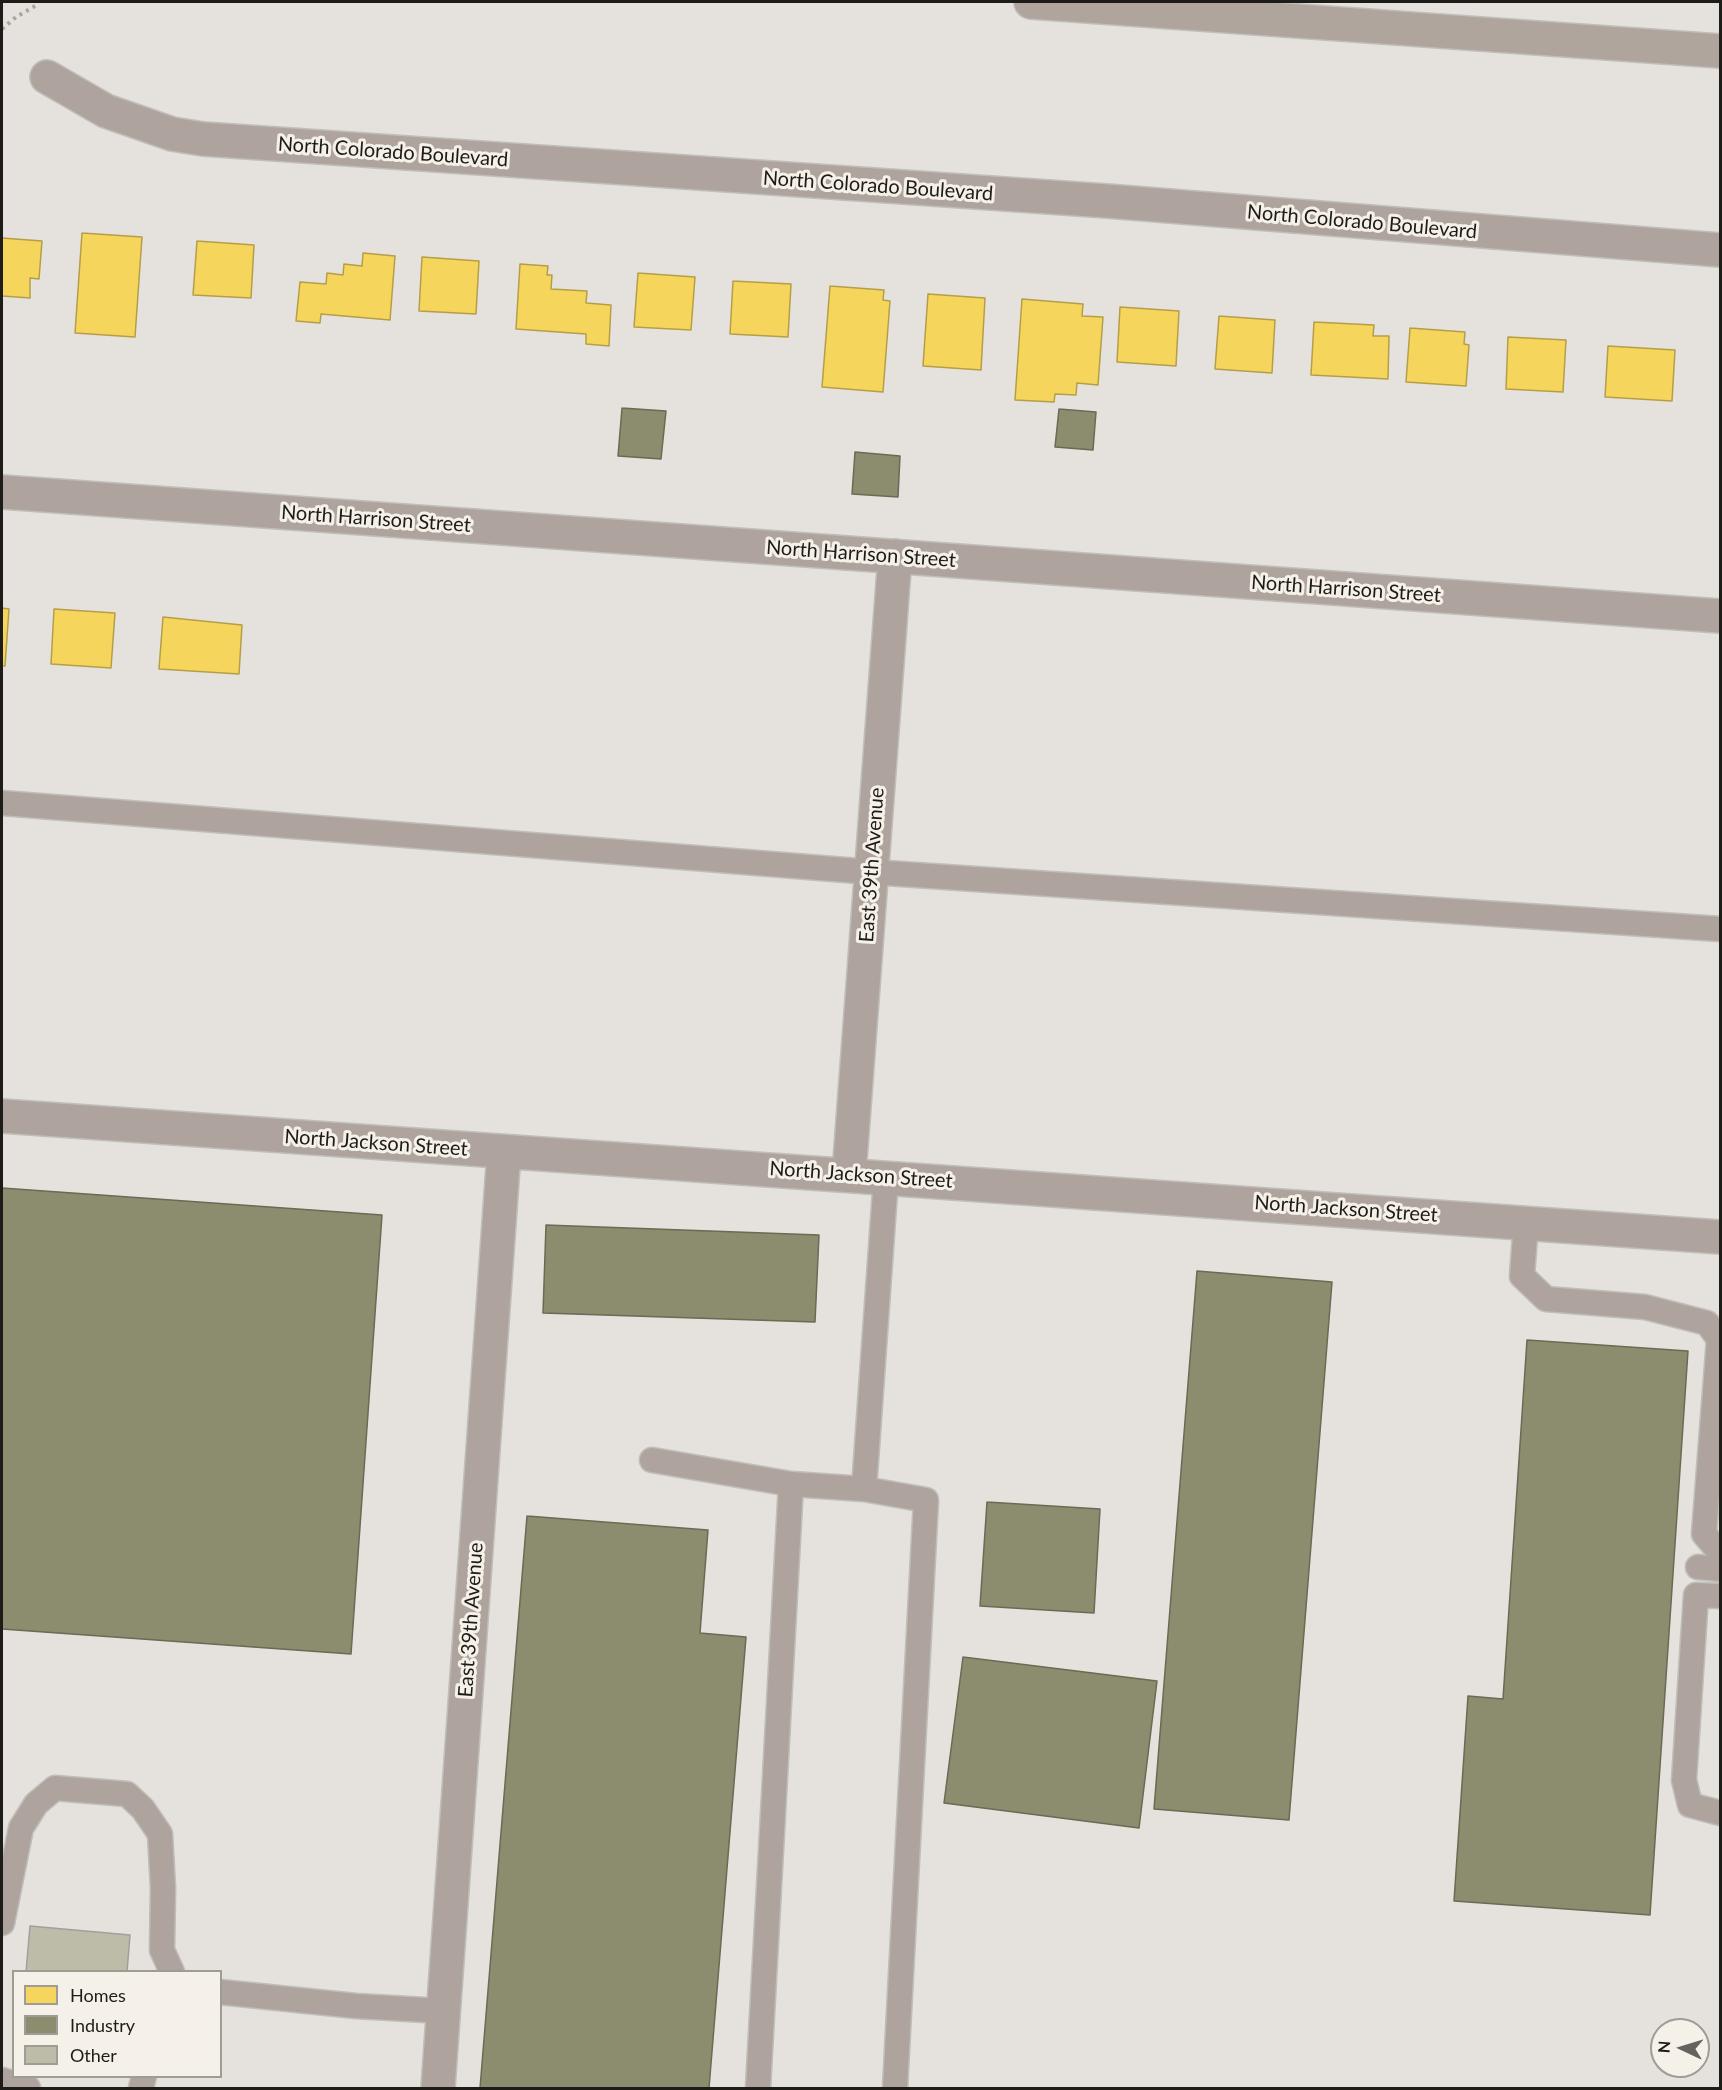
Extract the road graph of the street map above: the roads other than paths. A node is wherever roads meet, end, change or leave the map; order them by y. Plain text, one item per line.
1 (1031, 2) edge
2 (1720, 51) edge
3 (47, 77) dead end
4 (1720, 250) edge
5 (2, 492) edge
6 (895, 556) junction
7 (1720, 616) edge
8 (2, 803) edge
9 (871, 872) junction
10 (1720, 929) edge
11 (2, 1116) edge
12 (504, 1152) junction
13 (849, 1174) junction
14 (886, 1177) junction
15 (1526, 1222) junction
16 (1720, 1237) edge
17 (1715, 1454) edge
18 (652, 1460) dead end
19 (791, 1484) junction
20 (864, 1489) junction
21 (1720, 1549) edge
22 (1720, 1596) edge
23 (1720, 1813) edge
24 (2, 1923) edge
25 (172, 1970) edge
26 (222, 1992) edge
27 (443, 2011) junction
28 (2, 2080) edge
29 (28, 2088) edge
30 (438, 2088) edge
31 (758, 2088) edge
32 (895, 2088) edge

1 - 2 main road
3 - 4 street, North Colorado Boulevard
5 - 6 street, North Harrison Street
6 - 7 street, North Harrison Street
6 - 9 street, East 39th Avenue
8 - 9 lane
9 - 10 lane
9 - 13 street, East 39th Avenue
11 - 12 street, North Jackson Street
12 - 13 street, North Jackson Street
12 - 27 street, East 39th Avenue
13 - 14 street, North Jackson Street
14 - 15 street, North Jackson Street
14 - 20 lane
15 - 16 street, North Jackson Street
15 - 17 lane
17 - 21 lane
18 - 19 lane
19 - 20 lane
19 - 31 lane
20 - 32 lane
22 - 23 lane
24 - 25 lane
26 - 27 lane
27 - 30 street, East 39th Avenue
28 - 29 lane

